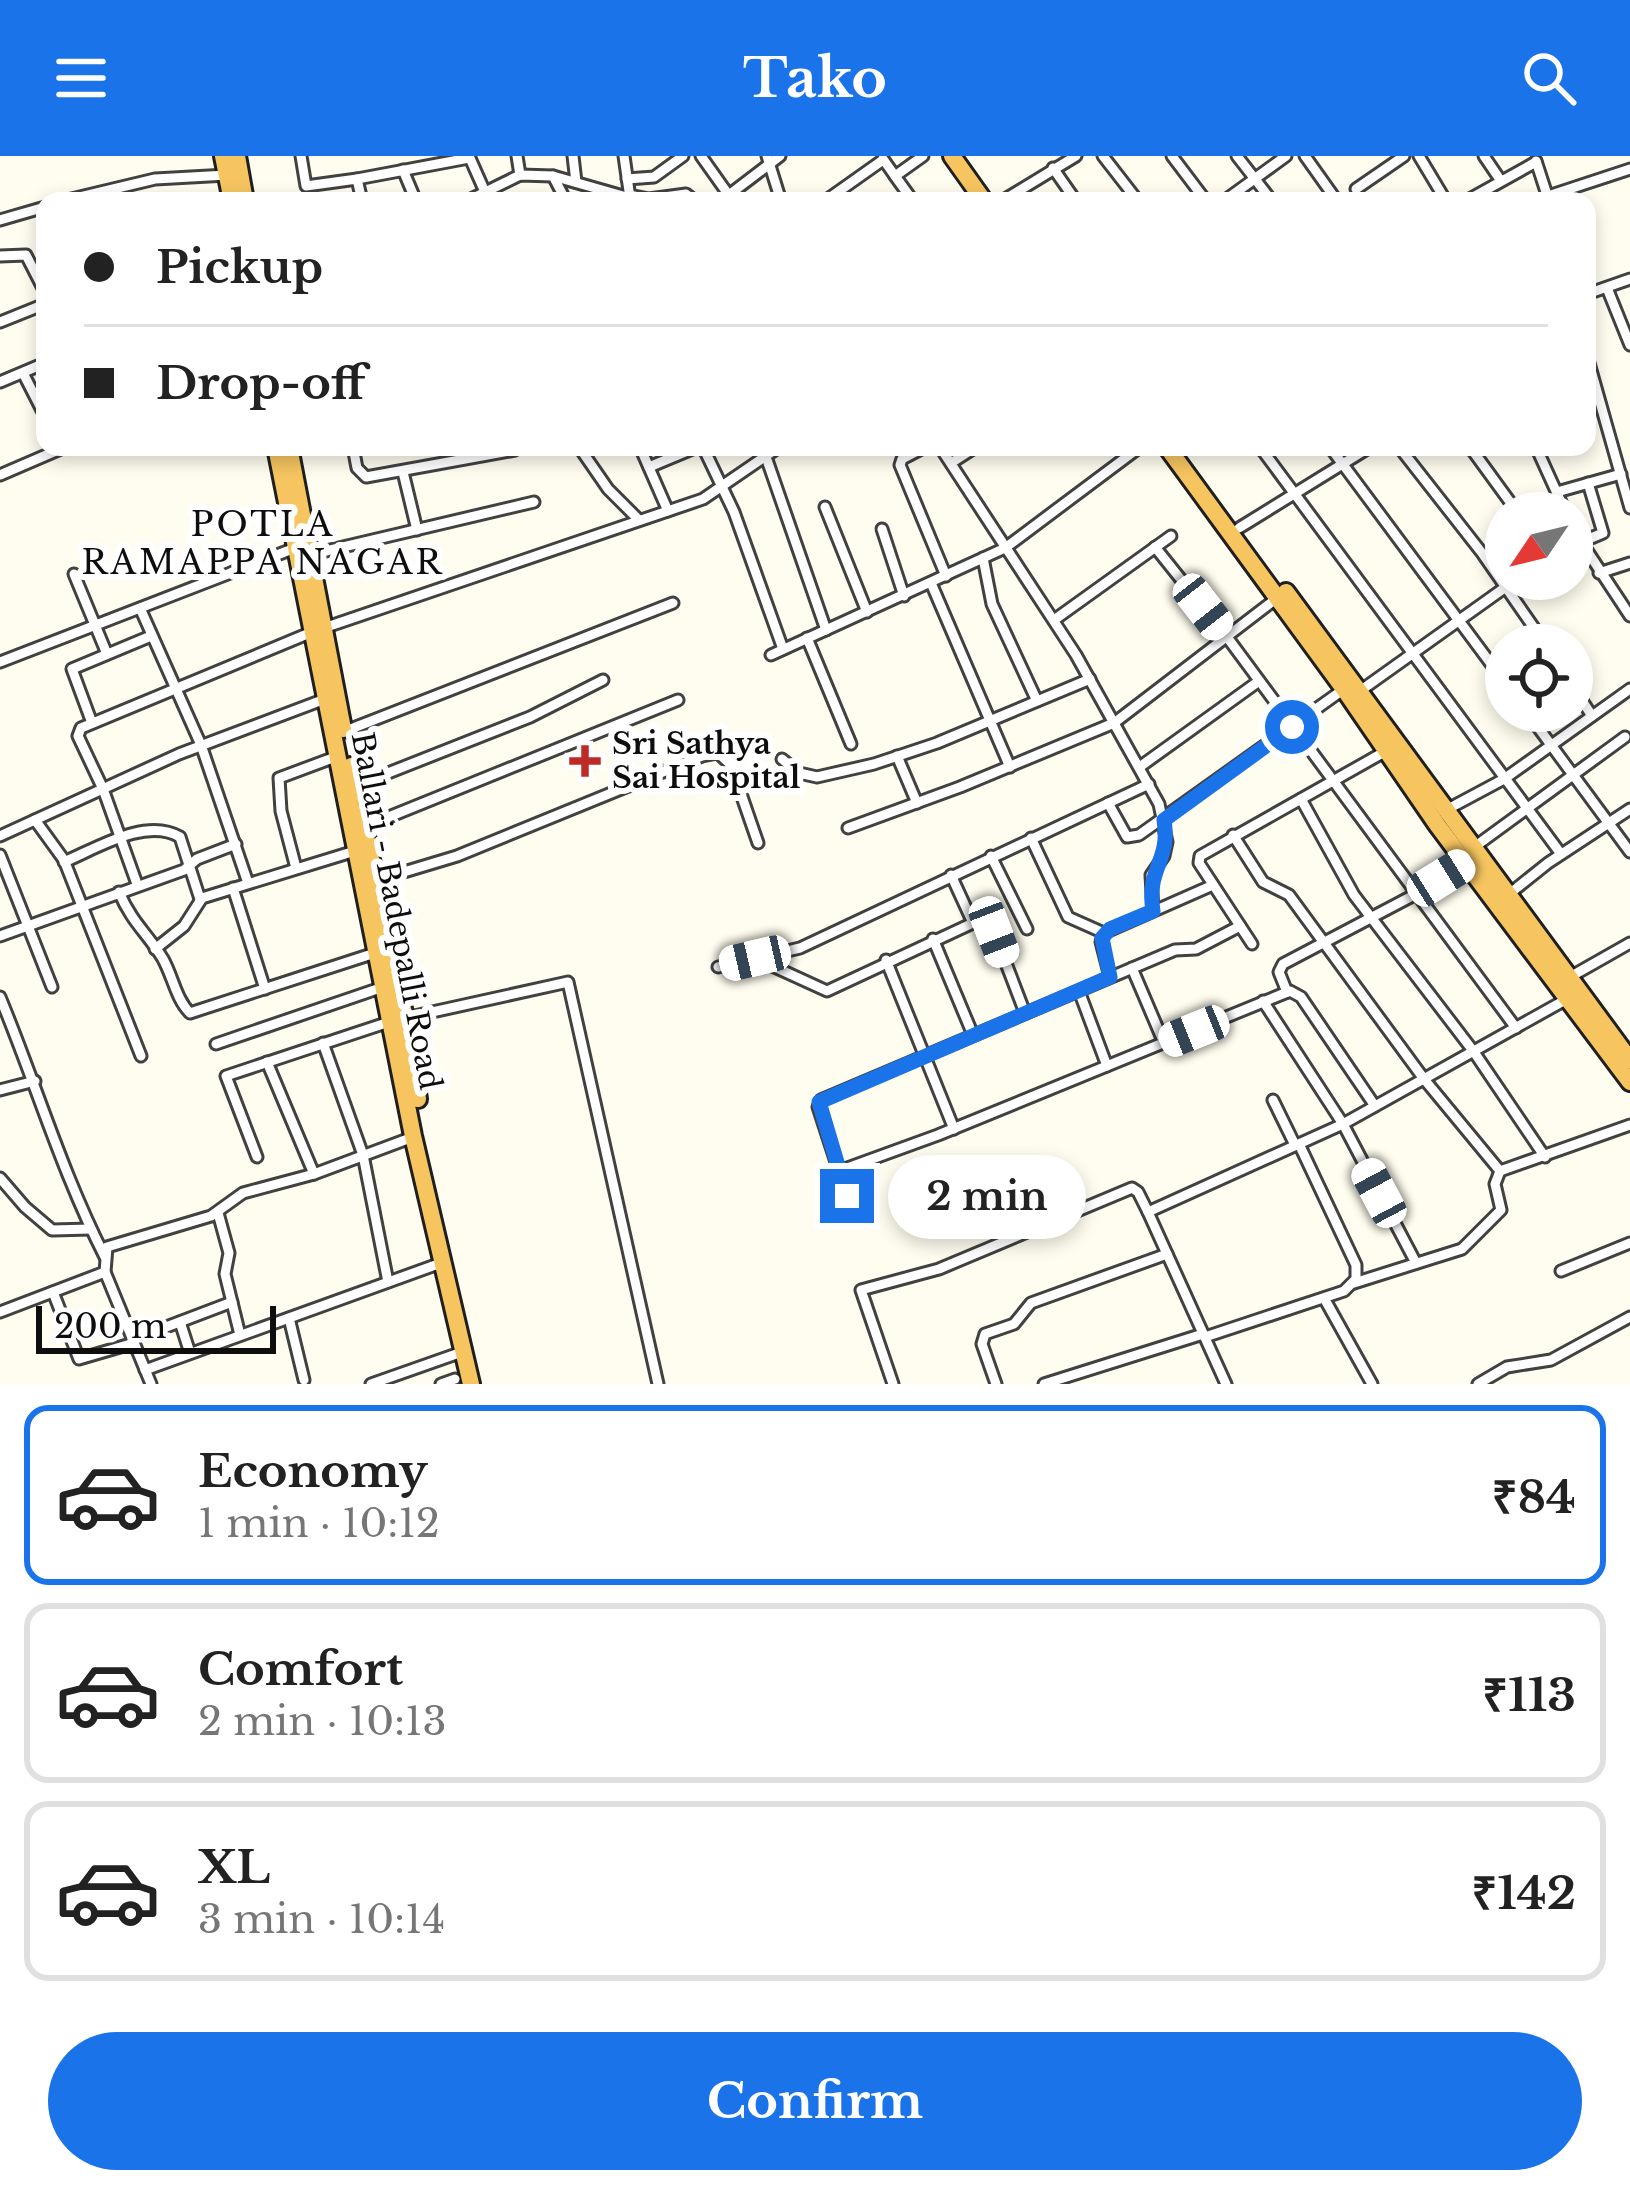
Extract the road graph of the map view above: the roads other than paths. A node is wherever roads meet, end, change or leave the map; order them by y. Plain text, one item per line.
1 (237, 156) edge
2 (301, 156) edge
3 (517, 156) edge
4 (573, 156) edge
5 (624, 156) edge
6 (683, 156) edge
7 (701, 156) edge
8 (923, 156) edge
9 (952, 156) edge
10 (964, 156) edge
11 (1076, 156) edge
12 (1103, 156) edge
13 (1172, 156) edge
14 (1237, 156) edge
15 (1286, 156) edge
16 (1305, 156) edge
17 (1404, 156) edge
18 (1419, 156) edge
19 (1484, 156) edge
20 (469, 157) edge
21 (772, 157) edge
22 (882, 158) edge
23 (1535, 159) edge
24 (419, 162) edge
25 (225, 165) edge
26 (1053, 168) junction
27 (1630, 169) edge
28 (403, 170) junction
29 (520, 175) junction
30 (553, 176) junction
31 (895, 176) junction
32 (627, 178) junction
33 (357, 179) junction
34 (1255, 179) junction
35 (1501, 181) junction
36 (576, 182) junction
37 (306, 187) junction
38 (1356, 189) dead end
39 (101, 192) edge
40 (243, 192) edge
41 (307, 192) edge
42 (360, 192) edge
43 (412, 192) edge
44 (484, 192) edge
45 (496, 192) edge
46 (561, 192) edge
47 (610, 192) edge
48 (629, 192) edge
49 (721, 192) edge
50 (731, 192) edge
51 (779, 192) edge
52 (837, 192) edge
53 (907, 192) edge
54 (978, 192) edge
55 (992, 192) edge
56 (1014, 192) edge
57 (1070, 192) edge
58 (1131, 192) edge
59 (1199, 192) edge
60 (1237, 192) edge
61 (1264, 192) edge
62 (1331, 192) edge
63 (1441, 192) edge
64 (1482, 192) edge
65 (1547, 192) edge
66 (1566, 192) edge
67 (36, 210) edge
68 (0, 220) edge
69 (0, 256) edge
70 (36, 271) edge
71 (1630, 279) edge
72 (1607, 288) junction
73 (1596, 292) edge
74 (36, 308) edge
75 (0, 322) edge
76 (1630, 345) edge
77 (36, 368) edge
78 (23, 373) junction
79 (0, 382) edge
80 (1596, 387) edge
81 (36, 392) edge
82 (45, 456) edge
83 (278, 456) edge
84 (290, 456) edge
85 (356, 456) edge
86 (484, 456) edge
87 (585, 456) edge
88 (644, 456) edge
89 (677, 456) edge
90 (705, 456) edge
91 (763, 456) edge
92 (768, 456) edge
93 (908, 456) edge
94 (947, 456) edge
95 (962, 456) edge
96 (1128, 456) edge
97 (1173, 456) edge
98 (1185, 456) edge
99 (1266, 456) edge
100 (1337, 456) edge
101 (1354, 456) edge
102 (1406, 456) edge
103 (1477, 456) edge
104 (1539, 456) edge
105 (952, 463) junction
106 (1342, 463) junction
107 (649, 467) junction
108 (403, 472) junction
109 (1621, 474) junction
110 (0, 476) edge
111 (1588, 483) junction
112 (721, 486) junction
113 (1503, 492) edge
114 (1557, 492) joint
115 (1591, 492) edge
116 (1294, 494) junction
117 (1593, 499) edge
118 (534, 502) dead end
119 (825, 507) dead end
120 (1630, 508) edge
121 (668, 512) junction
122 (638, 519) junction
123 (882, 529) dead end
124 (1239, 529) junction
125 (417, 530) junction
126 (1593, 534) edge
127 (1171, 536) dead end
128 (1006, 546) junction
129 (1155, 547) junction
130 (302, 551) junction
131 (983, 558) junction
132 (1485, 558) edge
133 (1630, 563) edge
134 (1593, 564) edge
135 (1599, 573) junction
136 (74, 574) dead end
137 (946, 576) junction
138 (932, 583) junction
139 (1282, 594) junction
140 (904, 596) junction
141 (1490, 600) edge
142 (674, 603) dead end
143 (140, 608) junction
144 (867, 612) junction
145 (1630, 616) edge
146 (1054, 620) junction
147 (1460, 622) junction
148 (96, 626) junction
149 (318, 630) junction
150 (826, 630) junction
151 (151, 636) junction
152 (1227, 637) junction
153 (807, 638) junction
154 (783, 649) junction
155 (106, 654) junction
156 (771, 655) dead end
157 (1413, 655) junction
158 (1485, 656) edge
159 (0, 662) edge
160 (1090, 679) junction
161 (603, 680) dead end
162 (1259, 681) junction
163 (172, 687) junction
164 (1630, 689) edge
165 (1352, 690) junction
166 (325, 699) junction
167 (678, 700) dead end
168 (1036, 701) junction
169 (1593, 715) edge
170 (989, 721) junction
171 (92, 723) junction
172 (1114, 723) junction
173 (1292, 727) junction
174 (344, 732) junction
175 (1541, 732) edge
176 (1570, 732) edge
177 (1625, 737) dead end
178 (850, 744) dead end
179 (201, 746) junction
180 (1551, 746) junction
181 (1386, 751) junction
182 (338, 756) junction
183 (897, 756) junction
184 (782, 759) dead end
185 (1142, 766) junction
186 (1010, 767) junction
187 (1574, 775) junction
188 (1504, 779) junction
189 (1332, 782) junction
190 (1149, 784) junction
191 (355, 786) junction
192 (103, 789) junction
193 (1301, 799) junction
194 (917, 803) junction
195 (1108, 803) junction
196 (1527, 809) junction
197 (1630, 809) edge
198 (1446, 810) junction
199 (35, 820) junction
200 (1164, 820) junction
201 (1611, 822) junction
202 (364, 827) junction
203 (848, 828) dead end
204 (1233, 835) junction
205 (0, 836) edge
206 (121, 838) junction
207 (1031, 838) junction
208 (758, 843) dead end
209 (236, 844) junction
210 (355, 851) junction
211 (1630, 852) edge
212 (1562, 854) junction
213 (0, 855) edge
214 (1469, 855) junction
215 (991, 856) junction
216 (64, 862) junction
217 (190, 866) junction
218 (296, 868) junction
219 (951, 875) junction
220 (374, 881) junction
221 (248, 883) junction
222 (137, 884) junction
223 (1213, 885) junction
224 (233, 888) junction
225 (119, 892) junction
226 (1416, 894) junction
227 (1508, 895) junction
228 (200, 899) junction
229 (79, 907) junction
230 (1153, 911) junction
231 (1370, 917) junction
232 (28, 926) junction
233 (1240, 926) junction
234 (1027, 928) dead end
235 (994, 932) dead end
236 (1104, 933) junction
237 (0, 937) edge
238 (933, 939) junction
239 (1630, 943) edge
240 (1252, 944) dead end
241 (1322, 944) junction
242 (155, 949) junction
243 (378, 952) junction
244 (755, 958) junction
245 (886, 960) junction
246 (718, 967) dead end
247 (1132, 968) junction
248 (1110, 977) junction
249 (1570, 977) junction
250 (386, 986) junction
251 (52, 987) dead end
252 (266, 989) junction
253 (1079, 991) junction
254 (1287, 992) junction
255 (0, 997) edge
256 (1568, 999) junction
257 (1263, 1001) junction
258 (1025, 1013) junction
259 (399, 1019) junction
260 (1516, 1028) junction
261 (973, 1035) junction
262 (323, 1043) junction
263 (1164, 1043) junction
264 (216, 1044) dead end
265 (1474, 1052) junction
266 (141, 1056) dead end
267 (921, 1056) junction
268 (1630, 1060) edge
269 (267, 1062) junction
270 (1107, 1066) junction
271 (1424, 1079) junction
272 (34, 1081) junction
273 (1630, 1082) edge
274 (0, 1090) edge
275 (1273, 1100) dead end
276 (1375, 1106) junction
277 (1342, 1124) junction
278 (1630, 1124) edge
279 (953, 1129) junction
280 (413, 1136) junction
281 (1297, 1144) junction
282 (363, 1155) junction
283 (257, 1157) dead end
284 (1545, 1157) junction
285 (1500, 1171) junction
286 (839, 1172) junction
287 (314, 1174) junction
288 (0, 1178) edge
289 (847, 1196) dead end
290 (1148, 1211) junction
291 (218, 1213) junction
292 (92, 1229) junction
293 (1630, 1243) edge
294 (1167, 1254) junction
295 (105, 1257) junction
296 (442, 1262) junction
297 (1416, 1263) junction
298 (1562, 1270) dead end
299 (105, 1272) junction
300 (388, 1282) junction
301 (1354, 1283) junction
302 (52, 1292) junction
303 (1324, 1298) junction
304 (232, 1303) junction
305 (0, 1312) edge
306 (1630, 1317) edge
307 (289, 1318) junction
308 (180, 1322) junction
309 (153, 1332) dead end
310 (240, 1335) junction
311 (1204, 1335) junction
312 (134, 1342) junction
313 (464, 1351) junction
314 (190, 1353) junction
315 (146, 1370) junction
316 (304, 1380) dead end
317 (469, 1382) edge
318 (151, 1384) edge
319 (371, 1384) edge
320 (441, 1384) edge
321 (658, 1384) edge
322 (892, 1384) edge
323 (995, 1384) edge
324 (1044, 1384) edge
325 (1226, 1384) edge
326 (1372, 1384) edge
327 (1478, 1384) edge

1 - 40 highway
2 - 37 street
3 - 29 street
4 - 36 street
5 - 32 street
6 - 32 street
7 - 49 street
8 - 31 street
9 - 54 highway
10 - 55 highway
11 - 26 street
12 - 58 street
13 - 59 street
14 - 34 street
15 - 34 street
16 - 62 street
17 - 38 street
18 - 63 street
19 - 35 street
20 - 24 street
20 - 44 street
21 - 50 street
21 - 51 street
22 - 31 street
22 - 52 street
23 - 35 street
23 - 65 street
24 - 28 street
25 - 39 street
26 - 56 street
26 - 57 street
27 - 66 street
28 - 33 street
28 - 43 street
29 - 30 street
29 - 45 street
30 - 36 street
30 - 46 street
31 - 53 street
32 - 48 street
33 - 37 street
33 - 42 street
34 - 60 street
34 - 61 street
35 - 64 street
36 - 47 street
37 - 41 street
67 - 68 street
69 - 70 street
71 - 72 street
72 - 73 street
72 - 76 street
74 - 75 street
77 - 78 street
78 - 79 street
78 - 81 street
80 - 109 street
82 - 110 street
83 - 130 highway, Ballari - Badepalli Road
84 - 130 highway, Ballari - Badepalli Road
85 - 108 street
86 - 108 street
87 - 122 street
88 - 107 street
89 - 107 street
90 - 112 street
91 - 112 street
92 - 150 street
93 - 137 street
94 - 105 street
95 - 105 street
96 - 128 street
97 - 139 highway
98 - 124 highway
99 - 116 street
100 - 106 street
101 - 106 street
102 - 132 street
103 - 113 street
104 - 114 street
105 - 128 street
106 - 116 street
106 - 147 street
107 - 121 street
108 - 125 street
109 - 111 street
109 - 120 street
111 - 114 street
111 - 115 street
112 - 121 street
112 - 154 street
116 - 124 street
116 - 157 street
117 - 126 street
118 - 125 street
119 - 144 street
121 - 122 street
122 - 149 street
123 - 140 street
124 - 139 highway
125 - 130 street
127 - 129 street
128 - 131 street
128 - 146 street
129 - 146 street
129 - 152 street
130 - 143 street
130 - 149 highway, Ballari - Badepalli Road
131 - 137 street
131 - 168 street
133 - 135 street
134 - 135 street
135 - 145 street
136 - 148 street
137 - 138 street
138 - 140 street
138 - 170 street
139 - 152 street
139 - 165 highway
140 - 144 street
141 - 147 street
142 - 174 street
143 - 148 street
143 - 151 street
144 - 150 street
146 - 160 street
147 - 157 street
147 - 158 street
148 - 155 street
148 - 159 street
149 - 163 street
149 - 166 highway, Ballari - Badepalli Road
149 - 174 highway, Ballari - Badepalli Road
150 - 153 street
151 - 155 street
151 - 163 street
152 - 162 street
152 - 172 street
153 - 154 street
153 - 178 street
154 - 156 street
155 - 171 street
157 - 165 street
157 - 188 street
160 - 168 street
160 - 172 street
161 - 191 street
162 - 173 street
162 - 185 street
163 - 171 street
163 - 179 street
164 - 169 street
165 - 173 street
165 - 181 highway
165 - 198 highway
166 - 179 street
166 - 182 highway, Ballari - Badepalli Road
167 - 202 street
168 - 170 street
170 - 183 street
170 - 186 street
171 - 192 street
172 - 185 street
172 - 186 street
173 - 189 street
173 - 200 street
174 - 191 highway, Ballari - Badepalli Road
175 - 180 street
176 - 180 street
177 - 187 street
179 - 192 street
179 - 209 street
180 - 187 street
180 - 188 street
181 - 189 street
181 - 214 highway
182 - 210 highway, Ballari - Badepalli Road
182 - 218 street
183 - 184 street
183 - 194 street
185 - 190 street
186 - 194 street
187 - 196 street
187 - 201 street
188 - 196 street
188 - 198 street
189 - 193 street
189 - 226 street
190 - 195 street
190 - 200 street
191 - 202 highway, Ballari - Badepalli Road
192 - 199 street
192 - 206 street
193 - 204 street
193 - 231 street
194 - 203 street
195 - 200 street
195 - 207 street
196 - 212 street
196 - 214 street
197 - 201 street
198 - 214 highway
199 - 205 street
199 - 216 street
200 - 230 street
201 - 211 street
201 - 212 street
202 - 220 highway, Ballari - Badepalli Road
204 - 223 street
204 - 241 street
206 - 216 street
206 - 217 street
206 - 222 street
207 - 215 street
207 - 236 street
208 - 220 street
209 - 217 street
209 - 221 street
210 - 218 street
210 - 243 highway, Ballari - Badepalli Road
212 - 227 street
213 - 232 street
214 - 226 street
214 - 227 highway
214 - 256 highway
215 - 219 street
215 - 234 street
216 - 229 street
217 - 222 street
217 - 228 street
218 - 221 street
219 - 238 street
219 - 244 street
220 - 259 highway, Ballari - Badepalli Road
221 - 224 street
222 - 225 street
223 - 230 street
223 - 233 street
224 - 228 street
224 - 252 street
225 - 229 street
225 - 242 street
226 - 231 street
226 - 260 street
227 - 249 highway
228 - 242 street
229 - 232 street
229 - 266 street
230 - 236 street
231 - 241 street
231 - 265 street
232 - 237 street
232 - 251 street
233 - 240 street
233 - 247 street
235 - 258 street
236 - 248 street
238 - 245 street
238 - 261 street
239 - 249 street
241 - 254 street
241 - 271 street
242 - 252 street
243 - 250 highway, Ballari - Badepalli Road
243 - 252 street
244 - 245 street
244 - 246 street
245 - 267 street
247 - 248 street
247 - 263 street
248 - 253 street
249 - 268 highway
250 - 259 highway, Ballari - Badepalli Road
250 - 264 street
253 - 258 street
253 - 270 street
254 - 257 street
254 - 276 street
255 - 272 street
256 - 260 street
256 - 273 highway
257 - 263 street
257 - 277 street
258 - 261 street
259 - 262 street
259 - 280 highway, Ballari - Badepalli Road
259 - 317 highway, Ballari - Badepalli Road
259 - 321 street
260 - 265 street
261 - 267 street
262 - 269 street
262 - 282 street
263 - 270 street
265 - 271 street
265 - 284 street
267 - 279 street
267 - 286 street
269 - 283 street
269 - 287 street
270 - 279 street
271 - 276 street
271 - 285 street
272 - 274 street
272 - 292 street
275 - 281 street
276 - 277 street
277 - 281 street
277 - 297 street
278 - 284 street
279 - 286 street
280 - 282 street
280 - 296 highway, Ballari - Badepalli Road
281 - 290 street
281 - 301 street
282 - 287 street
282 - 300 street
284 - 285 street
285 - 297 street
286 - 289 street
287 - 291 street
288 - 292 street
290 - 294 street
290 - 322 street
291 - 295 street
291 - 304 street
292 - 295 street
293 - 298 street
294 - 311 street
294 - 323 street
295 - 299 street
296 - 300 street
296 - 313 highway, Ballari - Badepalli Road
297 - 301 street
299 - 302 street
299 - 312 street
300 - 307 street
301 - 303 street
302 - 305 street
302 - 312 street
303 - 311 street
303 - 326 street
304 - 308 street
304 - 310 street
306 - 327 street
307 - 310 street
307 - 316 street
308 - 309 street
308 - 314 street
310 - 314 street
311 - 324 street
311 - 325 street
312 - 315 street
313 - 317 highway, Ballari - Badepalli Road
313 - 319 street
314 - 315 street
315 - 318 street
317 - 320 street

